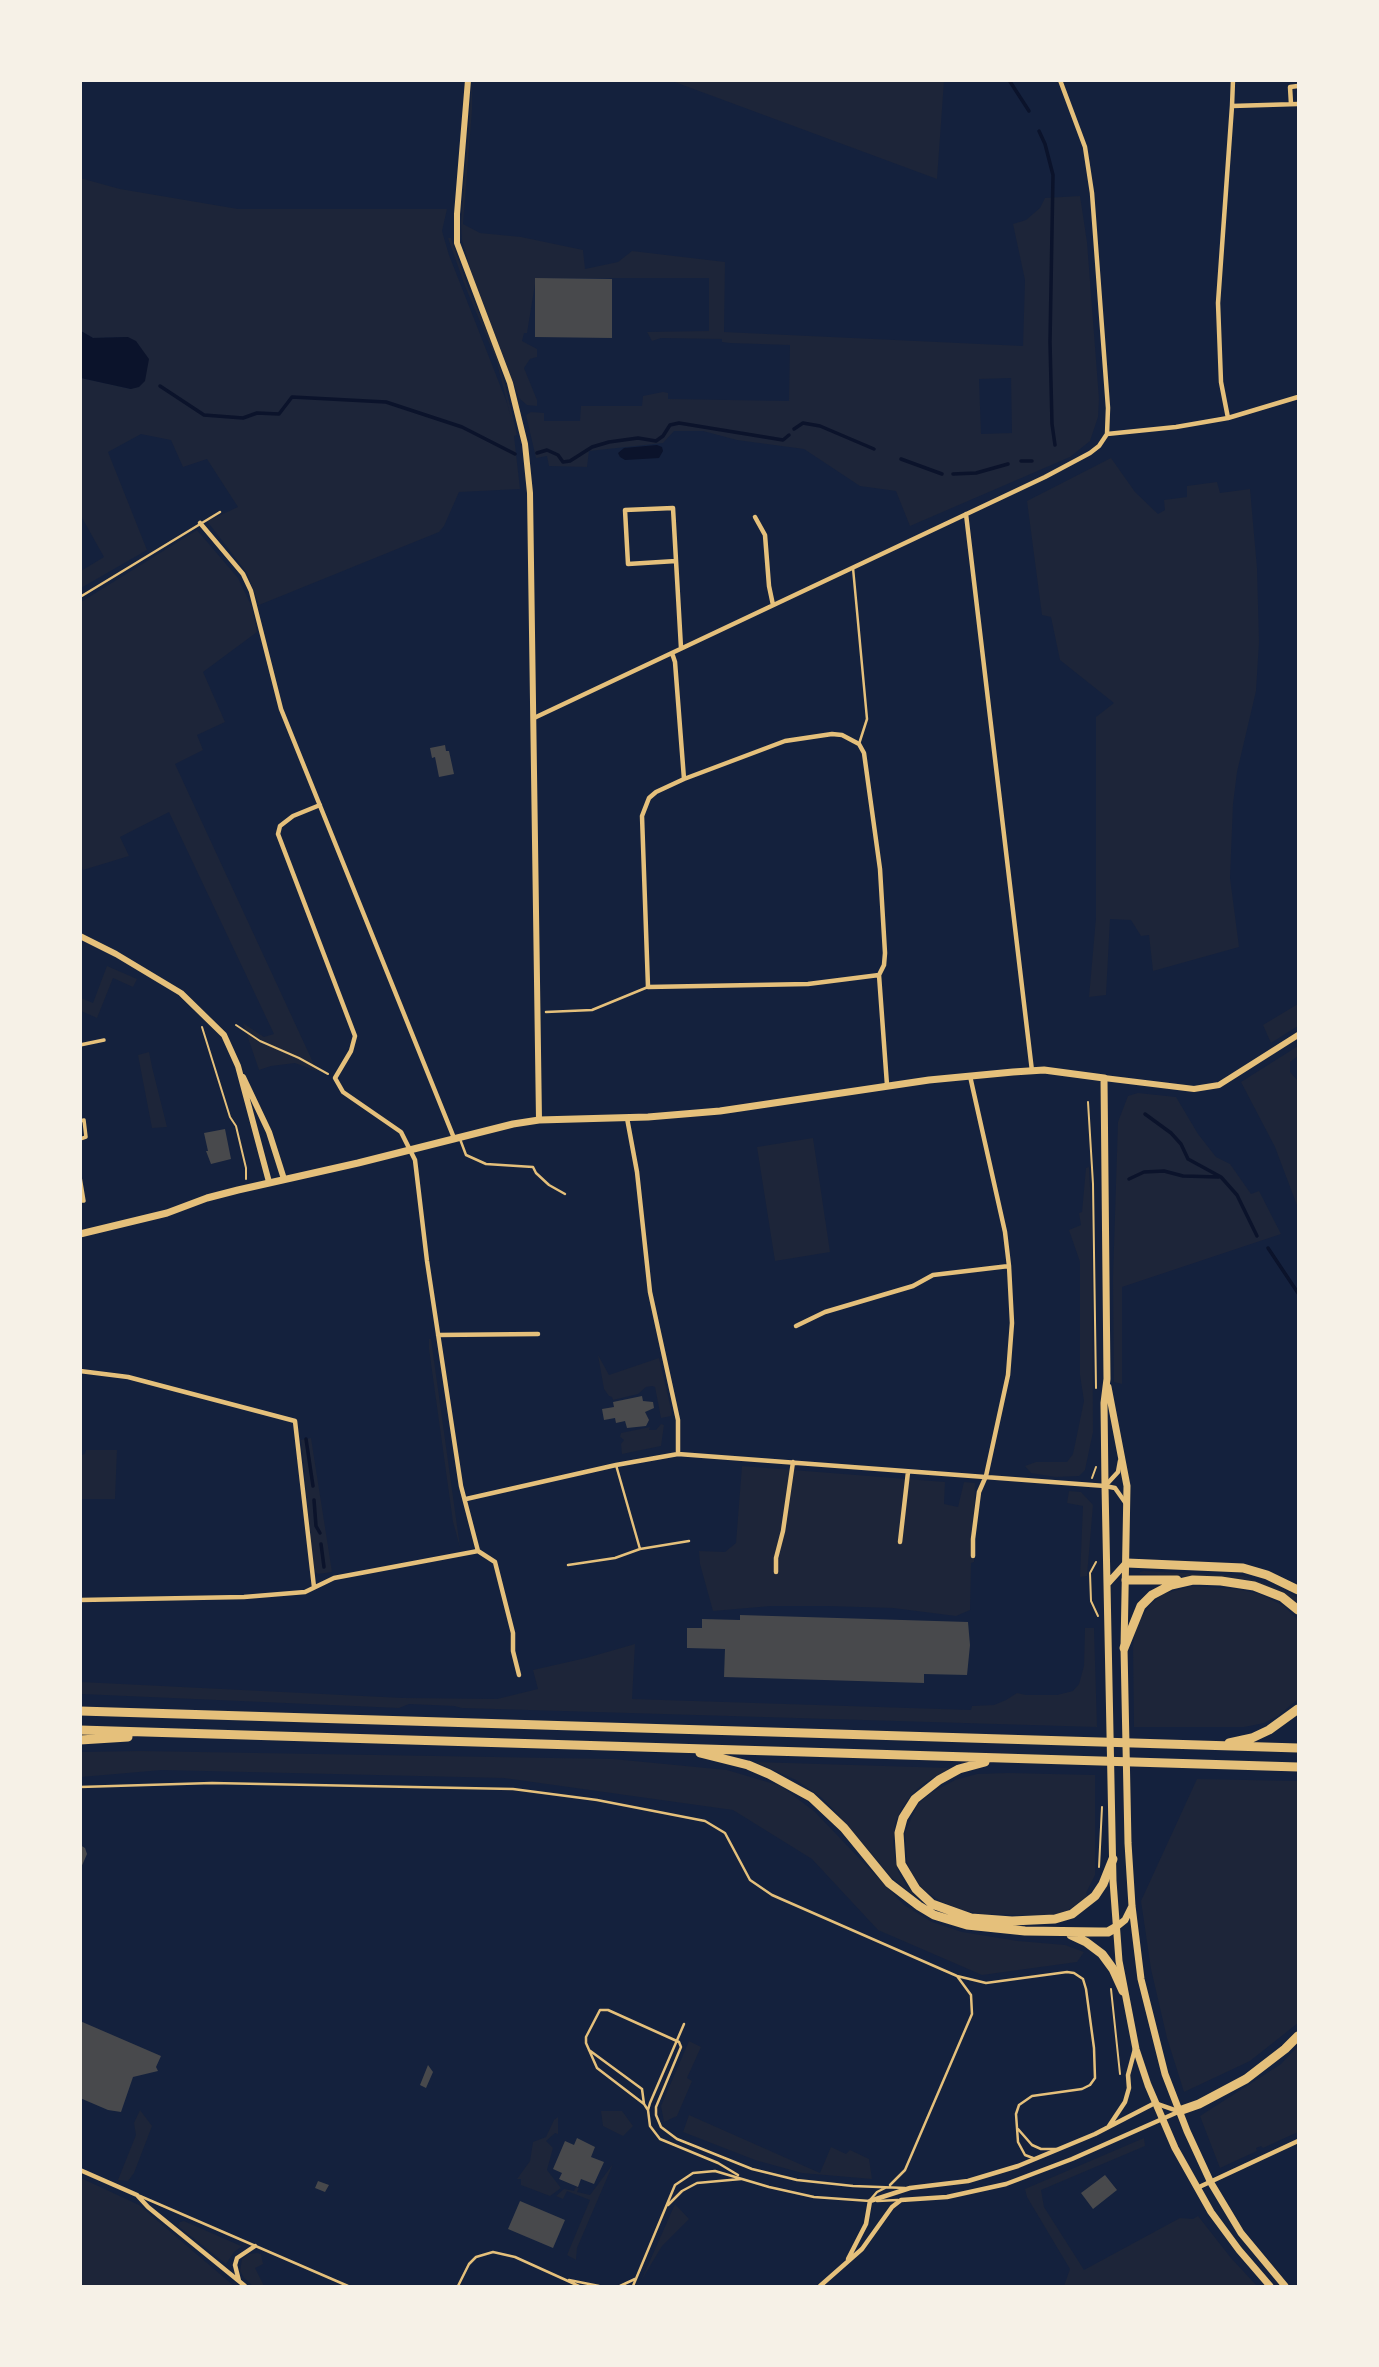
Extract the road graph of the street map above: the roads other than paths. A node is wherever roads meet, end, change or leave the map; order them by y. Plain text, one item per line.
1 (468, 80) edge
2 (1059, 80) edge
3 (1233, 80) edge
4 (1298, 86) edge
5 (1291, 104) junction
6 (1298, 104) edge
7 (1232, 106) junction
8 (1298, 397) edge
9 (1228, 418) junction
10 (1107, 434) junction
11 (220, 512) dead end
12 (966, 514) junction
13 (755, 517) dead end
14 (200, 523) junction
15 (676, 561) junction
16 (853, 567) junction
17 (80, 597) edge
18 (774, 605) junction
19 (681, 648) junction
20 (671, 653) junction
21 (533, 718) junction
22 (859, 744) junction
23 (684, 779) junction
24 (320, 804) junction
25 (80, 936) edge
26 (879, 975) junction
27 (648, 987) junction
28 (546, 1012) dead end
29 (1298, 1035) edge
30 (104, 1040) dead end
31 (80, 1045) edge
32 (238, 1066) junction
33 (1032, 1071) junction
34 (970, 1075) junction
35 (1104, 1077) junction
36 (887, 1085) junction
37 (627, 1118) junction
38 (539, 1120) junction
39 (80, 1121) edge
40 (457, 1137) junction
41 (80, 1139) edge
42 (411, 1150) junction
43 (80, 1177) edge
44 (284, 1179) junction
45 (269, 1182) junction
46 (565, 1195) dead end
47 (80, 1201) edge
48 (80, 1234) edge
49 (1009, 1266) junction
50 (796, 1325) dead end
51 (538, 1334) dead end
52 (438, 1335) junction
53 (80, 1371) edge
54 (1107, 1380) junction
55 (1121, 1448) junction
56 (678, 1454) junction
57 (793, 1462) junction
58 (615, 1465) junction
59 (908, 1472) junction
60 (986, 1476) junction
61 (1105, 1486) junction
62 (466, 1499) junction
63 (1127, 1505) junction
64 (689, 1541) dead end
65 (901, 1542) dead end
66 (640, 1549) junction
67 (478, 1551) junction
68 (973, 1556) dead end
69 (1127, 1563) junction
70 (568, 1565) dead end
71 (776, 1572) dead end
72 (1126, 1580) junction
73 (1193, 1580) junction
74 (1108, 1583) junction
75 (314, 1587) junction
76 (1298, 1590) edge
77 (80, 1600) edge
78 (1298, 1610) edge
79 (1124, 1648) junction
80 (519, 1675) dead end
81 (1298, 1709) edge
82 (80, 1711) edge
83 (80, 1730) edge
84 (178, 1733) junction
85 (80, 1740) edge
86 (1199, 1745) junction
87 (667, 1748) junction
88 (1298, 1748) edge
89 (1012, 1759) junction
90 (1298, 1768) edge
91 (80, 1787) edge
92 (1113, 1859) junction
93 (1132, 1906) junction
94 (1115, 1927) junction
95 (1055, 1933) junction
96 (957, 1976) junction
97 (1123, 1991) junction
98 (684, 2024) dead end
99 (1298, 2036) edge
100 (677, 2040) junction
101 (1136, 2049) junction
102 (589, 2050) junction
103 (1155, 2103) junction
104 (644, 2104) junction
105 (648, 2110) junction
106 (1179, 2111) junction
107 (1161, 2118) junction
108 (1108, 2127) junction
109 (1017, 2128) junction
110 (1298, 2141) edge
111 (1063, 2148) junction
112 (1036, 2159) junction
113 (80, 2170) edge
114 (744, 2178) junction
115 (1211, 2183) junction
116 (888, 2187) junction
117 (910, 2188) junction
118 (1196, 2189) junction
119 (137, 2195) junction
120 (901, 2200) junction
121 (870, 2201) junction
122 (666, 2207) junction
123 (255, 2246) junction
124 (845, 2264) junction
125 (565, 2279) junction
126 (635, 2279) junction
127 (239, 2282) junction
128 (245, 2287) edge
129 (348, 2287) edge
130 (458, 2287) edge
131 (579, 2287) edge
132 (599, 2287) edge
133 (620, 2287) edge
134 (633, 2287) edge
135 (820, 2287) edge
136 (1270, 2287) edge
137 (1284, 2287) edge

1 - 21 street
2 - 10 street
3 - 7 street
4 - 5 street
5 - 6 street
5 - 7 street
7 - 9 street
8 - 9 street
9 - 10 street
10 - 12 street
11 - 14 lane
12 - 16 street
12 - 33 street
13 - 18 street
14 - 17 lane
14 - 24 street
15 - 15 street
15 - 19 street
16 - 18 street
16 - 22 lane
18 - 19 street
19 - 20 street
20 - 21 street
20 - 23 street
21 - 38 street
22 - 23 street
22 - 26 street
23 - 27 street
24 - 40 street
24 - 42 street
25 - 32 street
26 - 27 street
26 - 36 street
27 - 28 lane
29 - 35 street
30 - 31 street
32 - 44 street
32 - 45 street
33 - 34 main road
33 - 35 main road
34 - 36 main road
34 - 49 street
35 - 54 main road
36 - 37 main road
37 - 38 main road
37 - 56 street
38 - 40 main road
39 - 41 street
40 - 42 main road
40 - 46 lane
42 - 44 main road
42 - 52 street
43 - 47 street
44 - 45 main road
45 - 48 main road
49 - 50 street
49 - 60 street
51 - 52 street
52 - 62 street
53 - 75 street
54 - 55 main road
54 - 61 main road
55 - 61 street
55 - 63 main road
56 - 57 street
56 - 58 street
57 - 59 street
57 - 71 street
58 - 62 street
58 - 66 lane
59 - 60 street
59 - 65 street
60 - 61 street
60 - 68 street
61 - 63 street
61 - 74 main road
62 - 67 street
63 - 69 main road
64 - 66 lane
66 - 70 lane
67 - 75 street
67 - 80 street
69 - 72 main road
69 - 74 main road
69 - 76 highway
72 - 73 highway
72 - 74 main road
72 - 79 main road
73 - 78 highway
73 - 79 highway
74 - 92 main road
75 - 77 street
79 - 93 main road
81 - 86 highway
82 - 86 highway
83 - 84 highway
84 - 85 highway
84 - 87 highway
86 - 88 highway
87 - 89 highway
87 - 95 highway
89 - 90 highway
89 - 92 highway
91 - 96 lane
92 - 94 main road
93 - 94 main road
93 - 106 main road
94 - 95 highway
94 - 97 main road
95 - 97 highway
96 - 109 lane
96 - 116 lane
97 - 101 main road
98 - 100 lane
99 - 106 highway
100 - 102 lane
100 - 105 lane
100 - 116 lane
101 - 103 main road
101 - 108 street
102 - 104 lane
102 - 104 lane
103 - 106 street
103 - 107 main road
103 - 108 street
104 - 105 lane
105 - 114 lane
106 - 107 street
106 - 115 main road
107 - 118 main road
107 - 120 street
108 - 111 street
109 - 111 lane
109 - 112 lane
110 - 115 street
111 - 112 street
112 - 117 street
113 - 119 street
114 - 121 lane
114 - 122 lane
114 - 122 lane
115 - 118 street
115 - 137 main road
116 - 117 lane
116 - 121 lane
117 - 121 street
118 - 136 main road
119 - 123 lane
119 - 127 street
120 - 121 lane
120 - 124 street
121 - 124 street
122 - 126 lane
123 - 127 street
123 - 129 lane
124 - 135 street
125 - 130 lane
125 - 131 lane
125 - 132 lane
126 - 133 lane
126 - 134 lane
127 - 128 street

